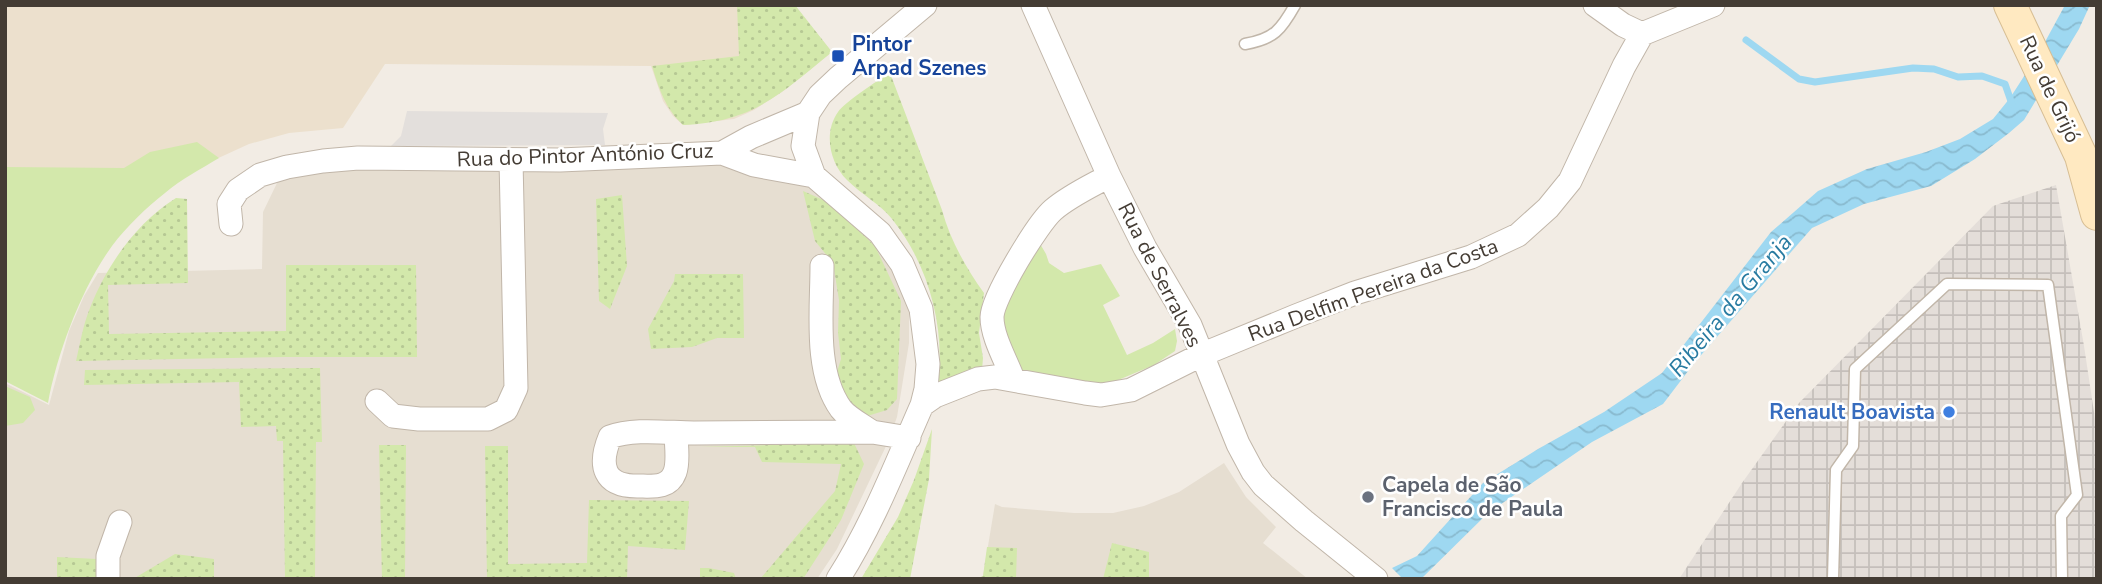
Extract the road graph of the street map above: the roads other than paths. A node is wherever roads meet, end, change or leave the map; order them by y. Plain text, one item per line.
1 (925, 5) edge
2 (1033, 5) edge
3 (1295, 5) edge
4 (1595, 5) edge
5 (1713, 5) edge
6 (2010, 5) edge
7 (1642, 34) junction
8 (1245, 44) dead end
9 (808, 113) junction
10 (722, 153) junction
11 (512, 160) junction
12 (814, 176) junction
13 (1109, 176) junction
14 (2097, 214) edge
15 (231, 224) dead end
16 (822, 266) dead end
17 (1201, 355) junction
18 (1013, 379) junction
19 (377, 401) dead end
20 (922, 405) junction
21 (872, 432) junction
22 (676, 433) dead end
23 (909, 438) junction
24 (120, 522) dead end
25 (108, 579) edge
26 (838, 579) edge
27 (1377, 579) edge
28 (1833, 579) edge
29 (2062, 579) edge

1 - 9 street, Rua do Pintor António Cruz
2 - 13 street, Rua de Serralves
3 - 8 lane
4 - 7 street
5 - 7 street
6 - 14 main road, Rua de Grijó
7 - 17 street, Rua Delfim Pereira da Costa
9 - 10 street, Rua do Pintor António Cruz
9 - 12 street
10 - 11 street, Rua do Pintor António Cruz
10 - 12 street
11 - 15 street, Rua do Pintor António Cruz
11 - 19 street
12 - 20 street
13 - 17 street, Rua de Serralves
13 - 18 street
16 - 21 street
17 - 18 street, Rua Delfim Pereira da Costa
17 - 27 street, Rua de Serralves
18 - 20 street, Rua Delfim Pereira da Costa
20 - 23 street
21 - 22 street
21 - 23 street
23 - 26 street
24 - 25 street
28 - 29 lane

